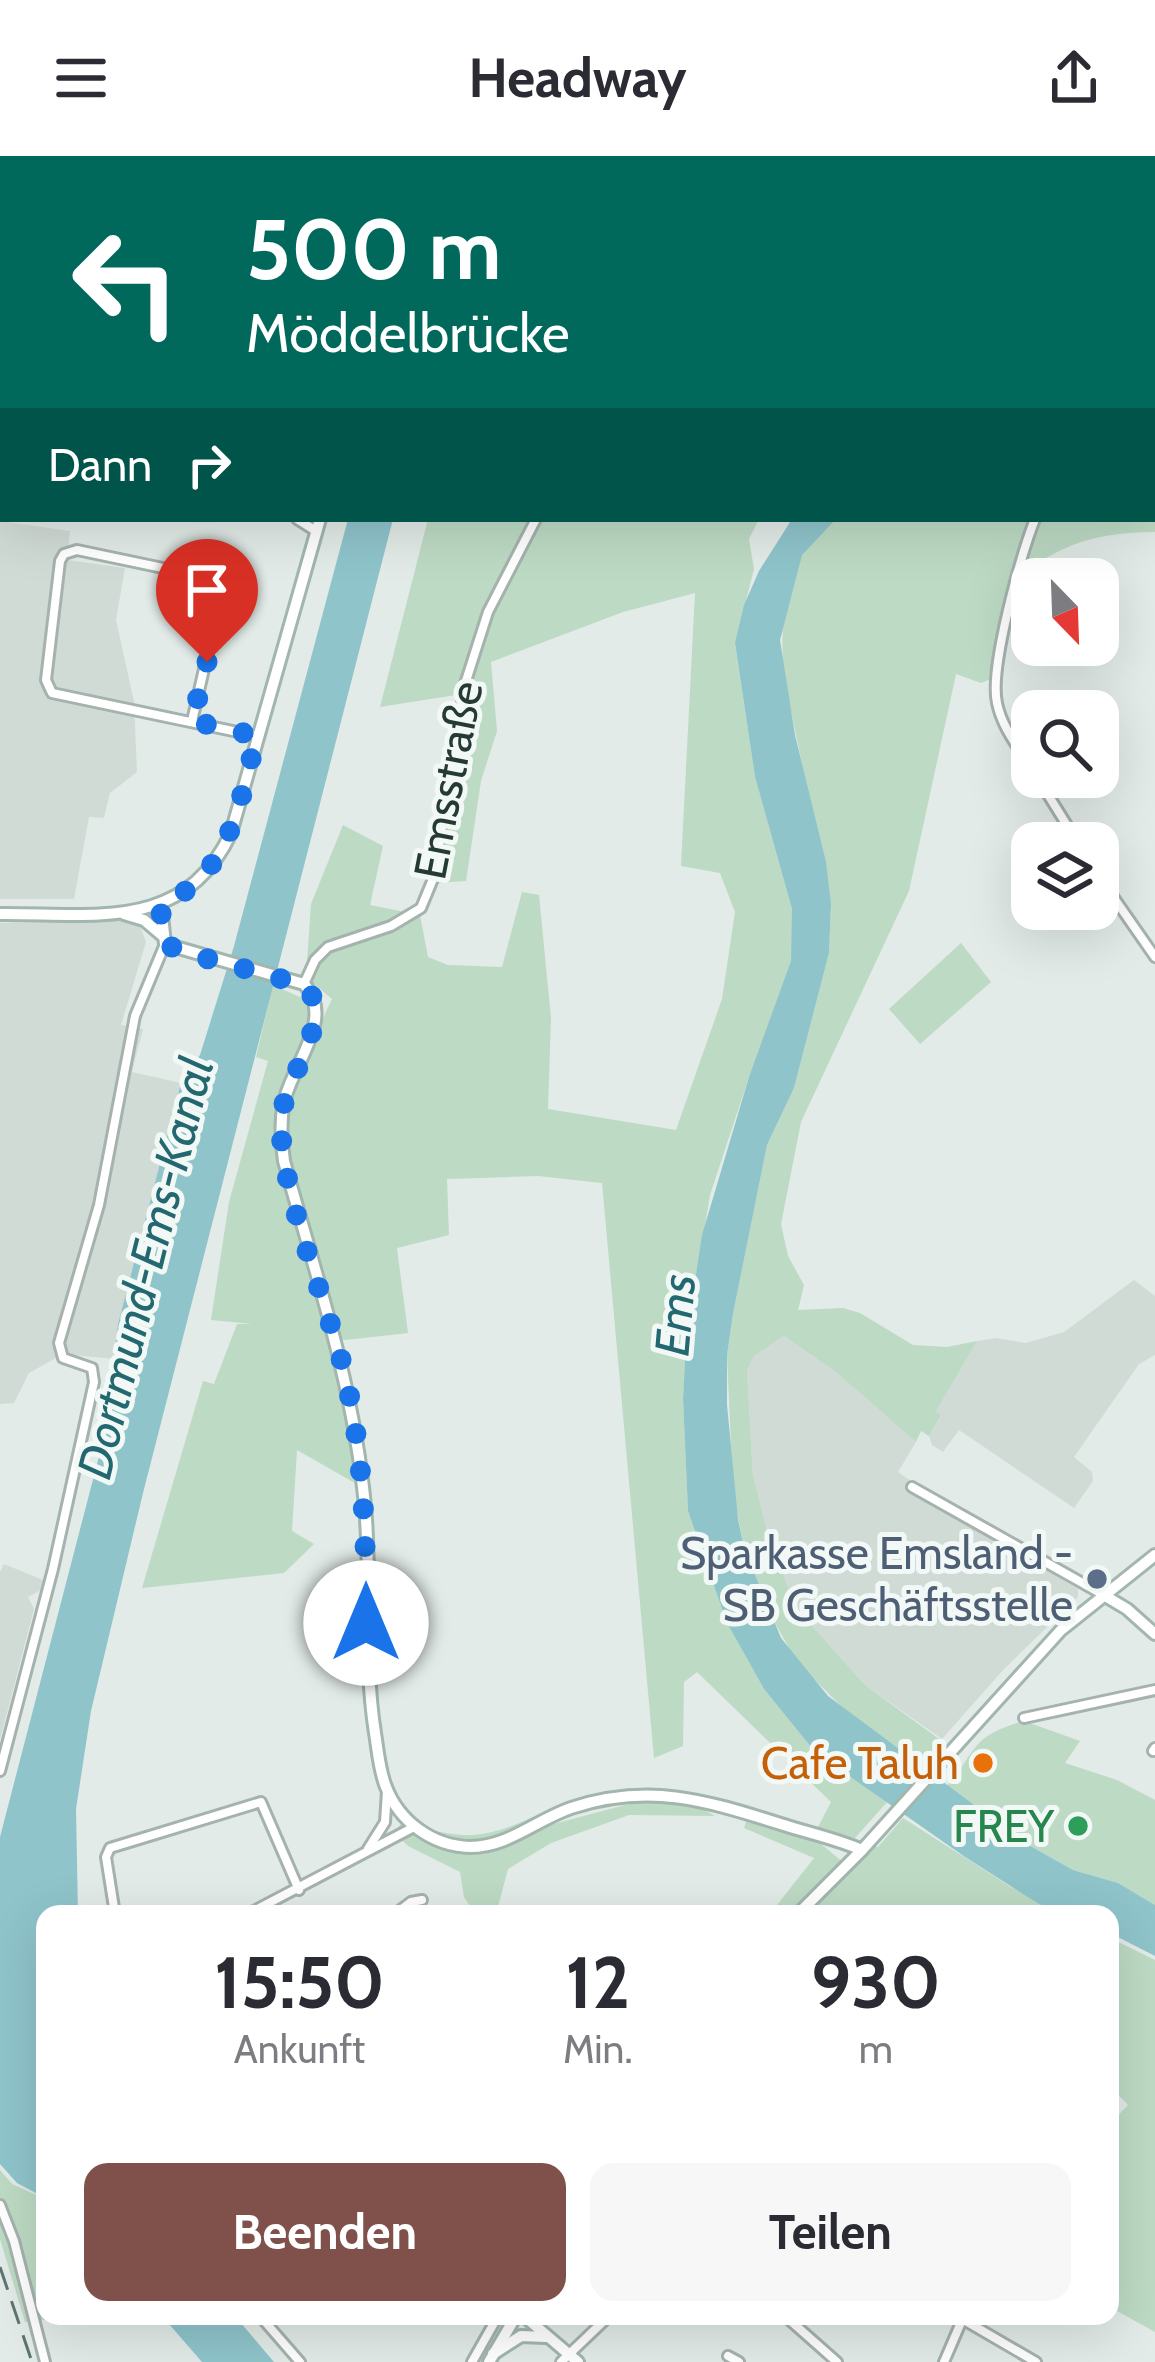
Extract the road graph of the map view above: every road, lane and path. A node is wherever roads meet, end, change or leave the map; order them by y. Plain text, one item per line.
1 (534, 522) edge
2 (1033, 522) edge
3 (318, 525) edge
4 (192, 721) junction
5 (257, 736) junction
6 (1011, 736) edge
7 (160, 905) junction
8 (1119, 905) edge
9 (121, 912) junction
10 (0, 914) edge
11 (164, 941) junction
12 (1155, 957) edge
13 (299, 983) junction
14 (912, 1486) dead end
15 (1155, 1555) edge
16 (1102, 1594) junction
17 (1155, 1634) edge
18 (1155, 1690) edge
19 (1024, 1718) dead end
20 (0, 1771) edge
21 (387, 1790) junction
22 (414, 1826) junction
23 (862, 1850) junction
24 (363, 1856) junction
25 (299, 1890) junction
26 (422, 1900) dead end
27 (114, 1905) edge
28 (267, 1905) edge
29 (407, 1905) edge
30 (807, 1905) edge
31 (0, 2205) edge
32 (271, 2325) edge
33 (494, 2325) edge
34 (514, 2325) edge
35 (532, 2325) edge
36 (599, 2325) edge
37 (795, 2325) edge
38 (957, 2325) edge
39 (972, 2325) edge
40 (549, 2338) junction
41 (728, 2356) dead end
42 (564, 2357) edge
43 (491, 2358) edge
44 (45, 2362) edge
45 (300, 2362) edge
46 (472, 2362) edge
47 (578, 2362) edge
48 (739, 2362) edge
49 (837, 2362) edge
50 (944, 2362) edge
51 (1036, 2362) edge

1 - 13 street, Emsstraße
2 - 6 street
3 - 5 street
4 - 4 street
4 - 5 street
5 - 7 street
7 - 9 street
7 - 11 street
8 - 12 street
9 - 10 street
9 - 11 street
11 - 13 street
11 - 20 street
13 - 21 street
14 - 16 street
15 - 16 street
16 - 17 street
16 - 23 street
18 - 19 street
21 - 22 street
21 - 24 street
22 - 23 street
22 - 24 street
23 - 30 street
24 - 25 street
25 - 27 street
25 - 28 street
26 - 29 street
31 - 44 street
32 - 45 street
33 - 46 street
34 - 43 street
35 - 40 street
36 - 42 street
37 - 49 street
38 - 50 street
39 - 51 street
40 - 42 street
40 - 43 street
41 - 48 street
42 - 47 street

